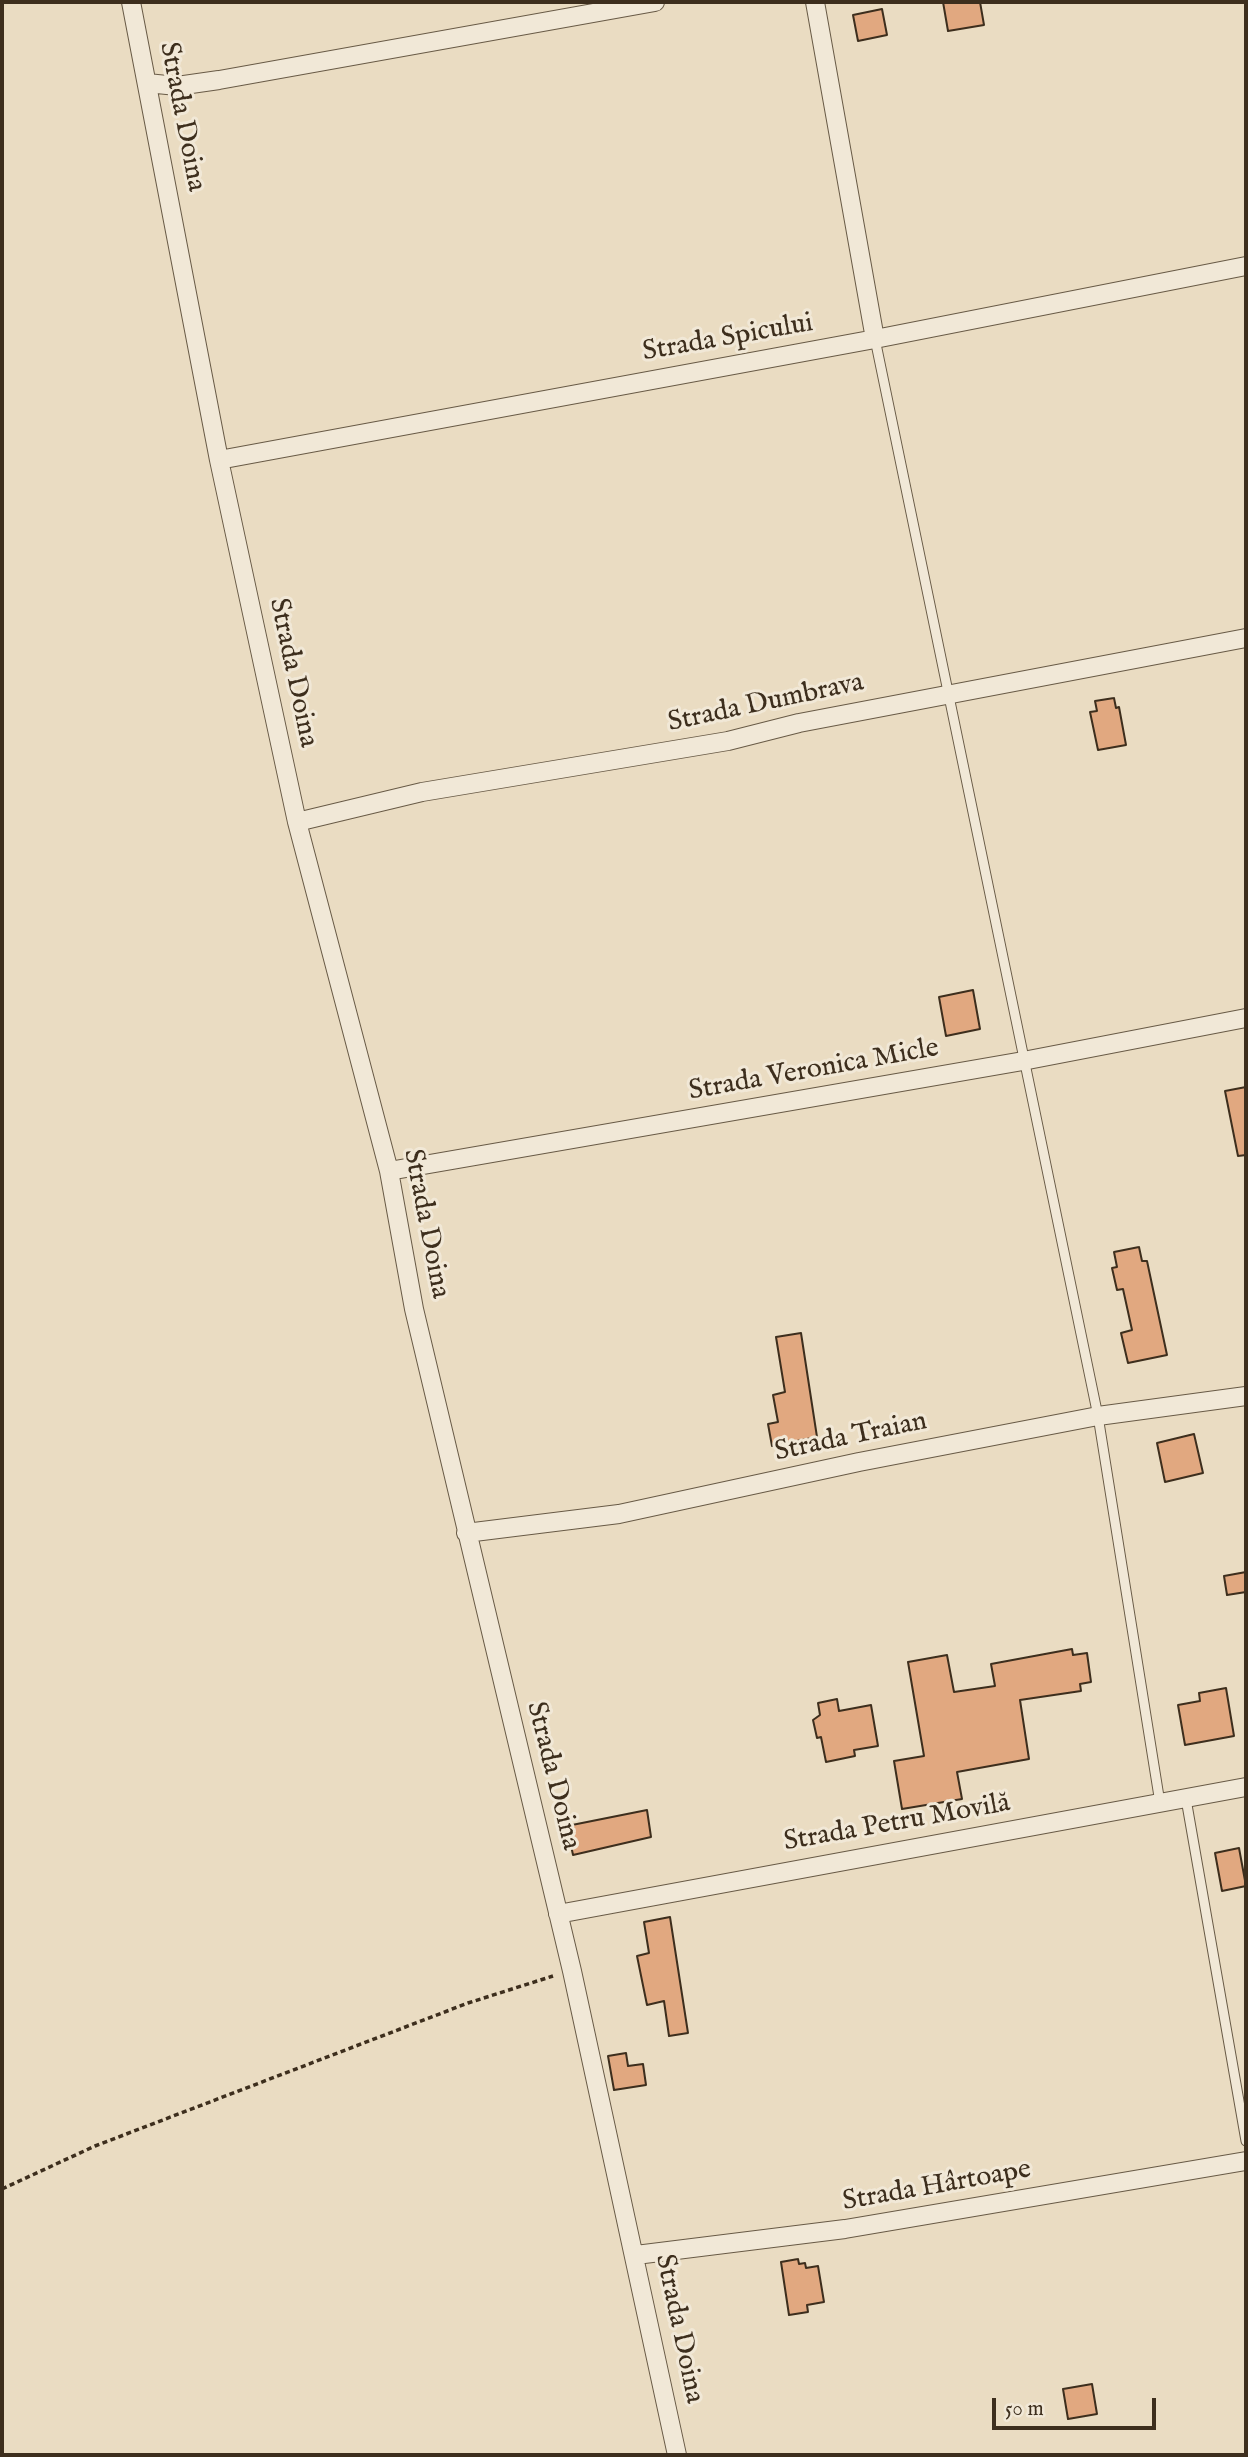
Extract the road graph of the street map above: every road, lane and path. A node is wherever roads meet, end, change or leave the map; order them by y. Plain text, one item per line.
1 (131, 2) edge
2 (655, 2) edge
3 (815, 2) edge
4 (147, 83) junction
5 (1246, 266) edge
6 (875, 339) junction
7 (219, 460) junction
8 (1246, 638) edge
9 (948, 694) junction
10 (297, 822) junction
11 (1246, 1018) edge
12 (1023, 1061) junction
13 (389, 1171) junction
14 (1246, 1396) edge
15 (1098, 1416) junction
16 (466, 1533) junction
17 (1246, 1787) edge
18 (1186, 1799) junction
19 (1160, 1803) junction
20 (558, 1914) junction
21 (572, 1971) junction
22 (1246, 2141) edge
23 (1246, 2161) edge
24 (2, 2189) edge
25 (636, 2255) junction
26 (677, 2455) edge

1 - 4 street, Strada Doina
2 - 4 street
3 - 6 street
4 - 7 street, Strada Doina
5 - 6 street, Strada Spicului
6 - 7 street, Strada Spicului
6 - 9 lane
7 - 10 street, Strada Doina
8 - 9 street, Strada Dumbrava
9 - 10 street, Strada Dumbrava
9 - 12 lane
10 - 13 street, Strada Doina
11 - 12 street, Strada Veronica Micle
12 - 13 street, Strada Veronica Micle
12 - 15 lane
13 - 16 street, Strada Doina
14 - 15 street, Strada Traian
15 - 16 street, Strada Traian
15 - 19 lane
16 - 20 street, Strada Doina
17 - 18 street, Strada Petru Movilă
18 - 19 street, Strada Petru Movilă
18 - 22 lane
19 - 20 street, Strada Petru Movilă
20 - 21 street, Strada Doina
21 - 24 path
21 - 25 street, Strada Doina
23 - 25 street, Strada Hârtoape
25 - 26 street, Strada Doina

